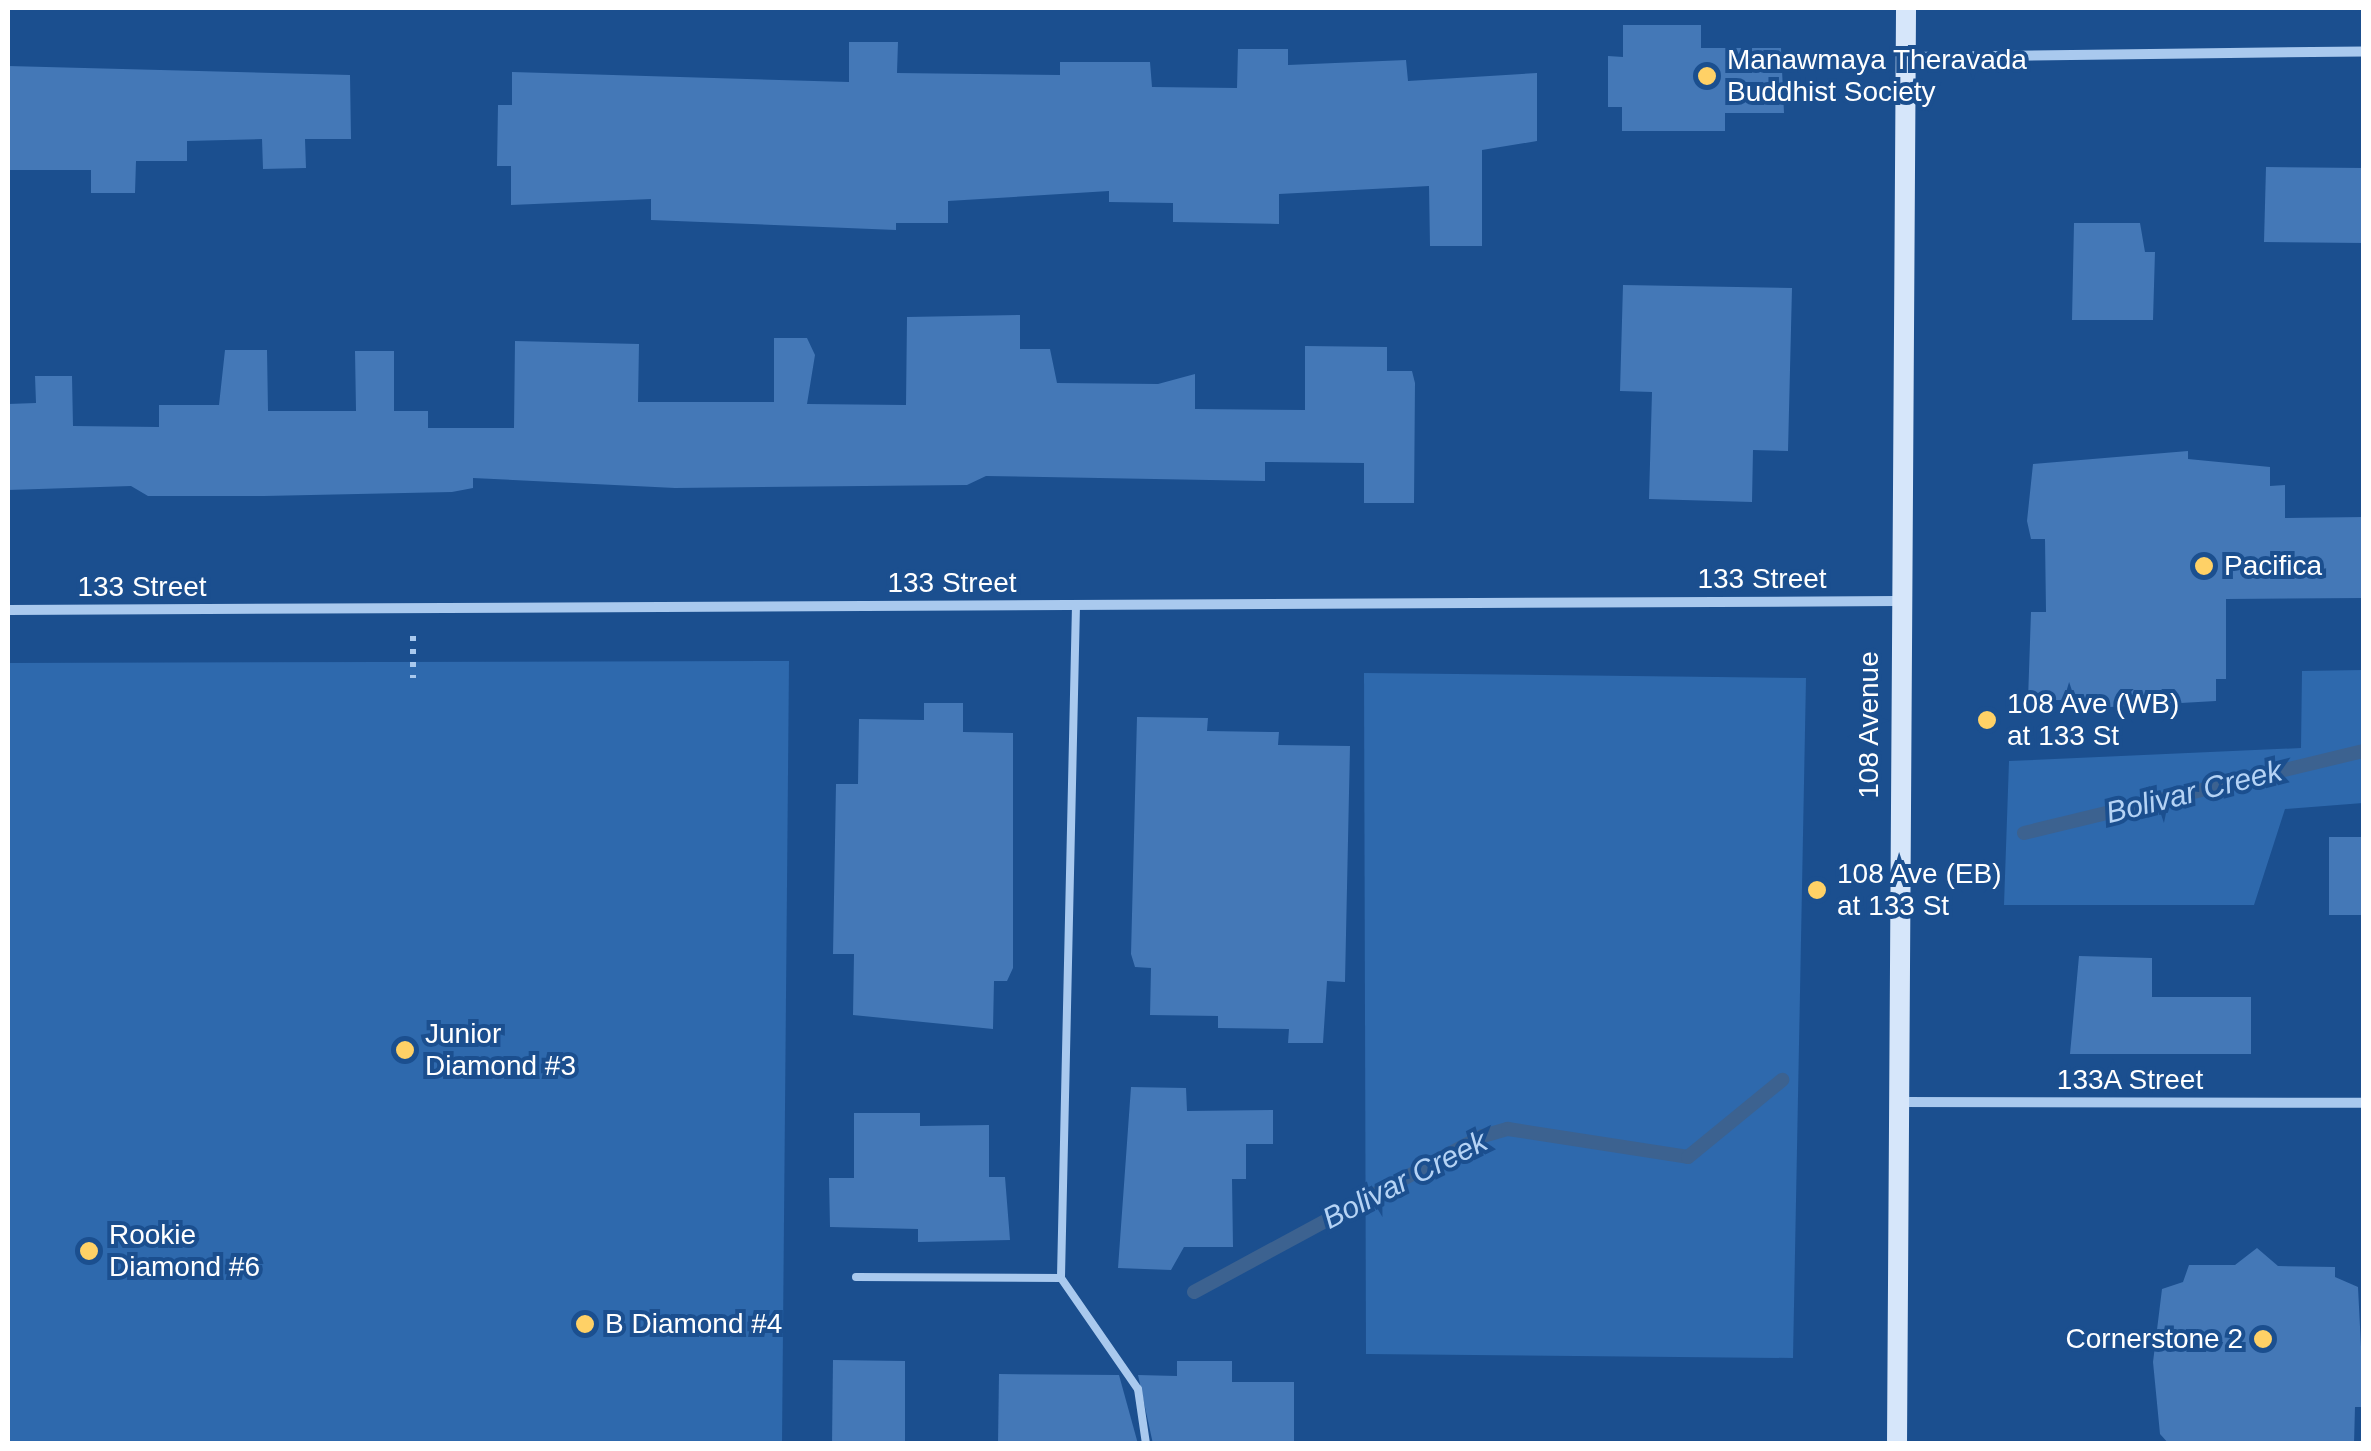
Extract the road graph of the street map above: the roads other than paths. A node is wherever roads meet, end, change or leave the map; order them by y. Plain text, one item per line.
1 (1906, 8) edge
2 (2364, 51) edge
3 (1904, 57) junction
4 (1897, 601) junction
5 (1076, 605) junction
6 (8, 610) edge
7 (1897, 1102) junction
8 (2364, 1103) edge
9 (856, 1277) dead end
10 (1061, 1278) junction
11 (1146, 1444) edge
12 (1897, 1444) edge

1 - 3 main road, 108 Avenue
2 - 3 street
3 - 4 main road, 108 Avenue
4 - 5 street, 133 Street
4 - 7 main road, 108 Avenue
5 - 6 street, 133 Street
5 - 10 lane
7 - 8 street, 133A Street
7 - 12 main road, 108 Avenue
9 - 10 lane
10 - 11 lane

